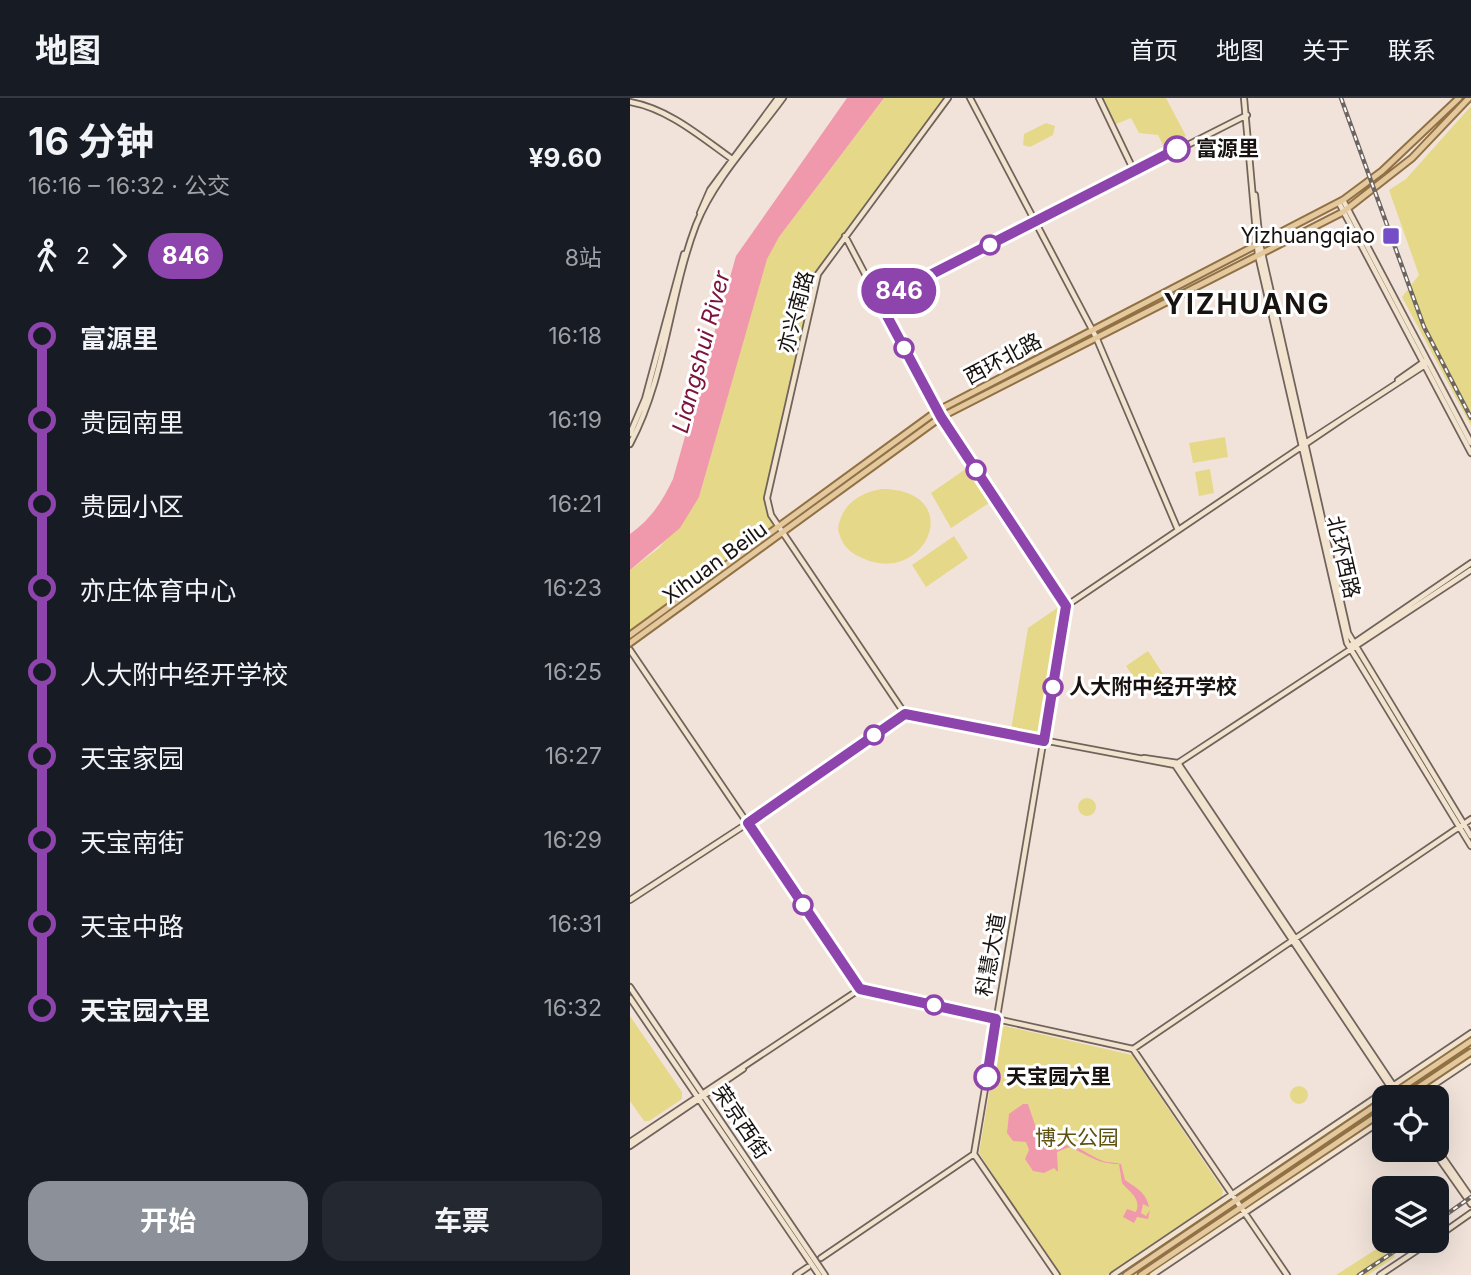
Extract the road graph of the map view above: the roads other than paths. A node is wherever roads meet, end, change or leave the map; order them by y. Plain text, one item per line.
1 (778, 98) edge
2 (783, 98) edge
3 (948, 98) edge
4 (970, 98) edge
5 (1099, 98) edge
6 (1244, 98) edge
7 (1459, 98) edge
8 (1469, 98) edge
9 (630, 102) edge
10 (1247, 115) junction
11 (1420, 135) junction
12 (1424, 147) junction
13 (734, 160) junction
14 (1134, 171) junction
15 (1341, 202) junction
16 (1345, 210) junction
17 (1034, 223) junction
18 (845, 236) junction
19 (1258, 244) junction
20 (1260, 253) junction
21 (879, 301) junction
22 (1092, 330) junction
23 (1096, 337) junction
24 (1426, 363) junction
25 (937, 411) junction
26 (941, 417) junction
27 (630, 434) edge
28 (1471, 443) edge
29 (630, 444) edge
30 (1304, 445) junction
31 (1471, 453) edge
32 (779, 525) junction
33 (1178, 530) junction
34 (783, 532) junction
35 (1471, 563) edge
36 (1471, 570) edge
37 (1066, 606) junction
38 (630, 635) edge
39 (630, 643) edge
40 (1351, 646) junction
41 (630, 650) edge
42 (905, 714) junction
43 (1044, 741) junction
44 (1176, 764) junction
45 (1471, 819) edge
46 (748, 823) junction
47 (1461, 825) junction
48 (1471, 836) edge
49 (1471, 846) edge
50 (630, 900) edge
51 (1294, 939) junction
52 (630, 987) edge
53 (860, 989) junction
54 (630, 998) edge
55 (996, 1019) junction
56 (1471, 1033) edge
57 (1471, 1041) edge
58 (1133, 1049) junction
59 (1471, 1052) edge
60 (1442, 1060) junction
61 (1471, 1060) edge
62 (1426, 1063) junction
63 (1392, 1085) edge
64 (1405, 1085) edge
65 (1408, 1085) edge
66 (1411, 1085) edge
67 (1434, 1085) edge
68 (700, 1097) junction
69 (1372, 1108) edge
70 (1372, 1109) edge
71 (1372, 1119) edge
72 (1372, 1127) edge
73 (1366, 1131) junction
74 (1353, 1132) junction
75 (630, 1144) edge
76 (974, 1154) junction
77 (1444, 1162) edge
78 (1445, 1162) edge
79 (1283, 1169) junction
80 (1267, 1171) junction
81 (1235, 1197) junction
82 (1471, 1198) edge
83 (1471, 1204) edge
84 (1243, 1210) junction
85 (1471, 1213) edge
86 (1449, 1229) edge
87 (1209, 1237) junction
88 (1195, 1239) junction
89 (1413, 1253) edge
90 (821, 1258) dead end
91 (808, 1268) dead end
92 (796, 1275) edge
93 (819, 1275) edge
94 (825, 1275) edge
95 (1057, 1275) edge
96 (1113, 1275) edge
97 (1126, 1275) edge
98 (1141, 1275) edge
99 (1152, 1275) edge
100 (1287, 1275) edge
101 (1380, 1275) edge

1 - 13 street
2 - 13 street
3 - 18 street, 亦兴南路
4 - 17 street
5 - 14 street
6 - 10 street, 北环西路
7 - 11 main road, 西环北路
8 - 12 main road, 西环北路
9 - 13 street
10 - 14 street
10 - 19 street, 北环西路
11 - 12 main road
11 - 15 main road, 西环北路
12 - 16 main road, 西环北路
13 - 27 street
13 - 29 street
14 - 17 street
15 - 16 street
15 - 19 main road, 西环北路
16 - 20 main road, 西环北路
16 - 24 street
17 - 21 street
17 - 22 street
18 - 21 street
18 - 32 street, 亦兴南路
19 - 20 street, 北环西路
19 - 22 main road, 西环北路
20 - 23 main road, 西环北路
20 - 30 street, 北环西路
21 - 25 street
22 - 23 street
22 - 25 main road, 西环北路
23 - 26 main road, 西环北路
23 - 33 street
24 - 28 street
24 - 30 street
24 - 31 street
25 - 26 street
25 - 32 main road, 西环北路
26 - 34 main road, 西环北路
26 - 37 street
30 - 33 street
30 - 40 street, 北环西路
32 - 34 street, 亦兴南路
32 - 38 main road, Xihuan Beilu
33 - 37 street
34 - 39 main road, Xihuan Beilu
34 - 42 street, 亦兴南路
35 - 40 street
36 - 40 street
37 - 43 street, 科慧大道
40 - 44 street
40 - 47 street, 北环西路
41 - 46 street
42 - 43 street
42 - 46 street
43 - 44 street
43 - 55 street, 科慧大道
44 - 51 street
45 - 47 street
46 - 50 street
46 - 53 street
47 - 48 street, 北环西路
47 - 49 street, 北环西路
47 - 51 street
51 - 58 street
51 - 63 street
52 - 68 street, 荣京西街
53 - 55 street
53 - 68 street
54 - 68 street
55 - 58 street
55 - 76 street, 科慧大道
56 - 62 street
57 - 60 main road
58 - 81 street
59 - 66 main road
60 - 62 street
60 - 65 main road
61 - 67 street
62 - 64 street
68 - 75 street
68 - 93 street
68 - 94 street, 荣京西街
69 - 80 street
70 - 79 main road
71 - 74 main road
72 - 73 street
73 - 74 street
73 - 84 street
74 - 84 main road
76 - 90 street
76 - 95 street
77 - 83 street
78 - 82 street
79 - 80 street
79 - 81 main road
80 - 81 street
81 - 84 street
81 - 96 street
81 - 97 main road
84 - 87 street
84 - 88 main road
84 - 100 street
85 - 86 street
87 - 88 street
87 - 99 street
88 - 98 main road
89 - 101 street
91 - 92 street

